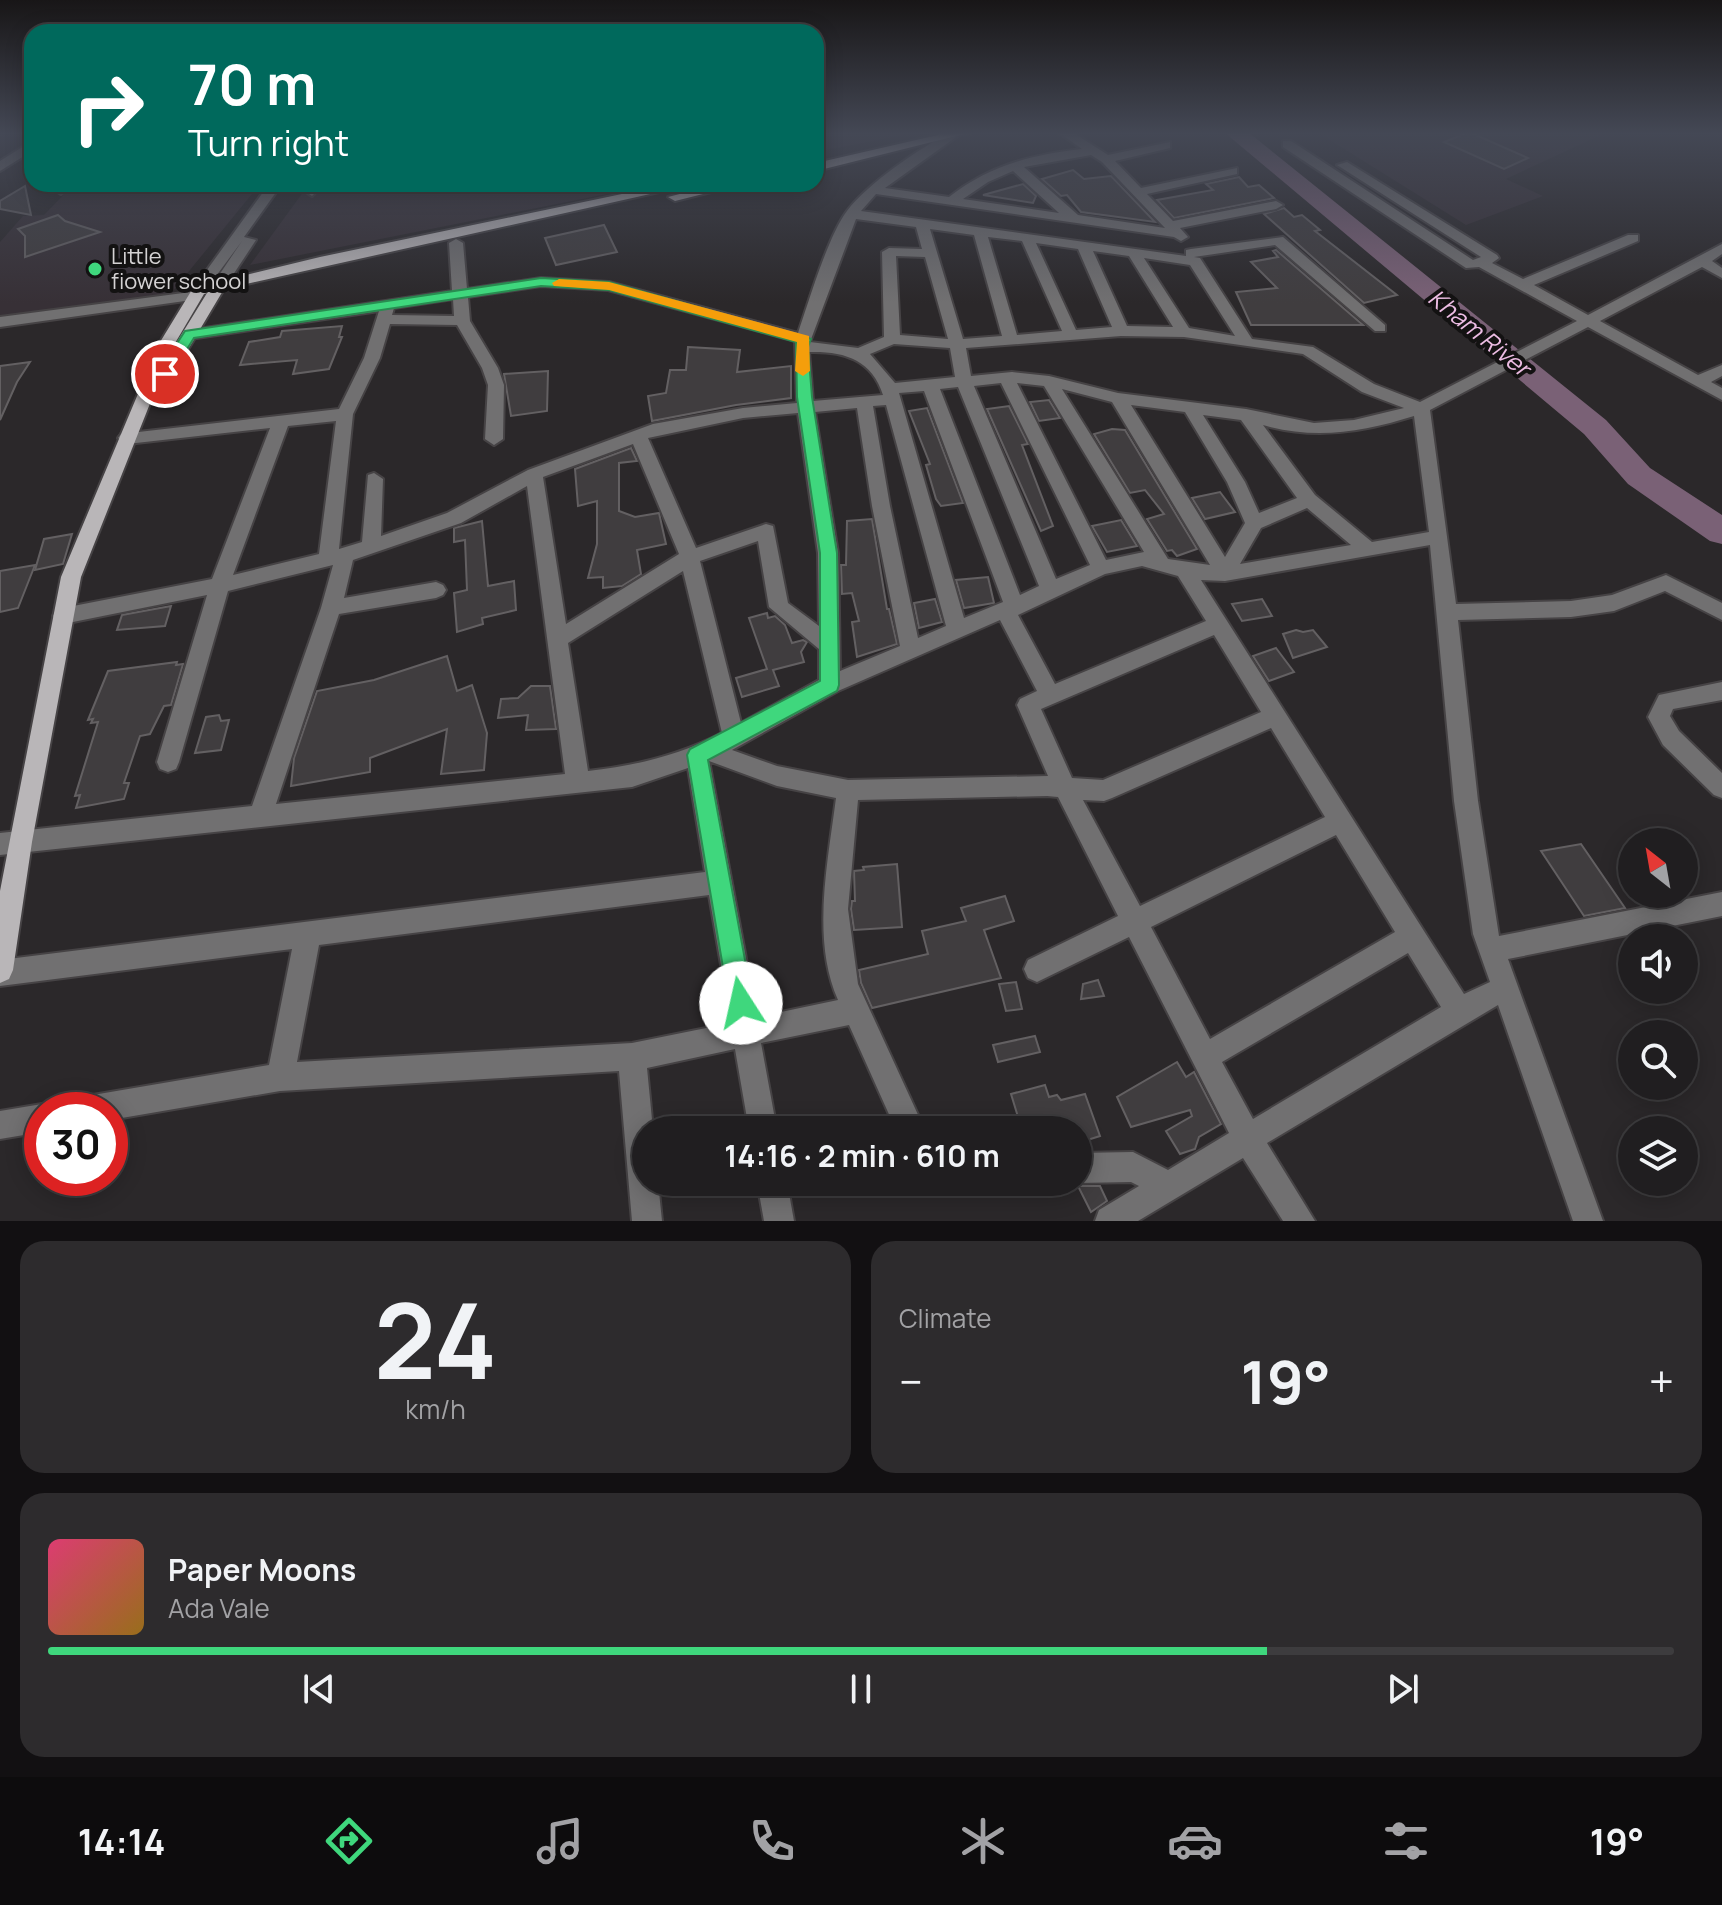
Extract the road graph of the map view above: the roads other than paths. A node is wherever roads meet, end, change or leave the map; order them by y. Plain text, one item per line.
1 (965, 189) edge
2 (1041, 189) edge
3 (1138, 189) edge
4 (1154, 189) edge
5 (1361, 189) edge
6 (873, 190) joint
7 (271, 192) edge
8 (287, 192) edge
9 (651, 192) edge
10 (690, 192) edge
11 (1141, 192) junction
12 (951, 202) junction
13 (1276, 205) dead end
14 (851, 214) junction
15 (1074, 219) junction
16 (922, 224) junction
17 (1176, 229) junction
18 (980, 232) junction
19 (1027, 238) junction
20 (1633, 238) dead end
21 (456, 243) junction
22 (1084, 246) junction
23 (1722, 248) edge
24 (930, 253) junction
25 (1134, 253) junction
26 (1193, 257) junction
27 (1702, 261) junction
28 (1722, 274) edge
29 (1522, 285) junction
30 (460, 292) junction
31 (202, 295) junction
32 (386, 312) junction
33 (462, 321) junction
34 (0, 322) edge
35 (1586, 322) junction
36 (1380, 328) dead end
37 (1121, 331) junction
38 (1184, 332) junction
39 (190, 334) junction
40 (1072, 337) junction
41 (892, 339) junction
42 (1011, 341) junction
43 (802, 343) junction
44 (1247, 343) junction
45 (957, 344) junction
46 (859, 353) junction
47 (1722, 370) edge
48 (1007, 378) junction
49 (1049, 381) junction
50 (964, 382) junction
51 (1697, 382) junction
52 (930, 385) junction
53 (148, 389) junction
54 (891, 394) junction
55 (1722, 395) edge
56 (1118, 398) junction
57 (864, 401) junction
58 (806, 407) junction
59 (1421, 408) junction
60 (1192, 410) junction
61 (345, 414) junction
62 (1246, 415) junction
63 (281, 422) junction
64 (638, 436) junction
65 (127, 438) junction
66 (494, 439) dead end
67 (534, 474) junction
68 (374, 479) dead end
69 (1309, 500) junction
70 (1254, 523) junction
71 (1439, 537) junction
72 (371, 546) junction
73 (1368, 549) junction
74 (336, 557) junction
75 (690, 557) junction
76 (1161, 564) junction
77 (1101, 568) junction
78 (1185, 571) junction
79 (1225, 574) junction
80 (220, 585) junction
81 (436, 590) dead end
82 (1051, 591) junction
83 (331, 608) junction
84 (1011, 610) junction
85 (1447, 612) junction
86 (1722, 612) edge
87 (63, 616) junction
88 (1218, 625) junction
89 (958, 632) junction
90 (557, 640) junction
91 (829, 645) junction
92 (911, 651) junction
93 (830, 685) junction
94 (1722, 691) edge
95 (1050, 695) junction
96 (1275, 716) junction
97 (734, 737) junction
98 (703, 753) junction
99 (168, 762) dead end
100 (578, 783) junction
101 (1065, 788) junction
102 (1722, 788) edge
103 (848, 790) junction
104 (260, 817) junction
105 (1340, 821) junction
106 (10, 843) edge
107 (720, 882) junction
108 (1722, 904) edge
109 (1134, 920) junction
110 (308, 934) junction
111 (1413, 936) junction
112 (1491, 950) junction
113 (1037, 969) dead end
114 (0, 972) edge
115 (1505, 988) junction
116 (856, 1010) junction
117 (1459, 1011) junction
118 (746, 1033) junction
119 (632, 1057) junction
120 (1205, 1057) junction
121 (280, 1077) junction
122 (128, 1103) edge
123 (761, 1116) edge
124 (905, 1116) edge
125 (24, 1121) edge
126 (0, 1125) edge
127 (1247, 1138) junction
128 (1092, 1168) edge
129 (1168, 1186) junction
130 (775, 1196) edge
131 (647, 1221) edge
132 (779, 1221) edge
133 (1110, 1221) edge
134 (1300, 1221) edge
135 (1588, 1221) edge

1 - 12 street
2 - 15 street
3 - 11 street
4 - 11 street
5 - 29 street
6 - 12 street
6 - 14 street
7 - 31 street
8 - 31 street
9 - 31 main road
10 - 21 main road
11 - 17 street
12 - 15 street
13 - 17 street
14 - 16 street
14 - 43 street
15 - 17 street
16 - 18 street
16 - 24 street
17 - 26 street
18 - 19 street
18 - 42 street
19 - 22 street
19 - 40 street
20 - 29 street
21 - 30 street
21 - 31 main road
22 - 25 street
22 - 37 street
23 - 27 street
24 - 41 street
24 - 45 street
25 - 26 street
25 - 38 street
26 - 36 street
26 - 44 street
27 - 28 street
27 - 35 street
29 - 35 street
30 - 32 street
30 - 33 street
30 - 43 street
31 - 34 street
31 - 39 main road
31 - 53 main road
32 - 33 street
32 - 39 street
32 - 61 street
33 - 66 street
35 - 51 street
35 - 59 street
37 - 38 street
37 - 40 street
38 - 44 street
39 - 53 main road
40 - 42 street
41 - 45 street
41 - 46 street
42 - 45 street
43 - 46 street
43 - 58 street
44 - 59 street
45 - 50 street
46 - 54 street
47 - 51 street
48 - 49 street
48 - 50 street
48 - 77 street
49 - 56 street
49 - 76 street
50 - 52 street
50 - 82 street
51 - 55 street
52 - 54 street
52 - 84 street
53 - 65 main road
54 - 57 street
54 - 89 street
56 - 60 street
56 - 79 street
57 - 58 street
57 - 92 street
58 - 64 street
58 - 91 street
59 - 62 street
59 - 71 street
60 - 62 street
60 - 70 street
61 - 63 street
61 - 74 street
62 - 69 street
63 - 65 street
63 - 80 street
64 - 67 street
64 - 75 street
65 - 87 main road
67 - 72 street
67 - 90 street
68 - 72 street
69 - 70 street
69 - 73 street
70 - 79 street
71 - 73 street
71 - 85 street
72 - 74 street
73 - 79 street
74 - 80 street
74 - 83 street
75 - 90 street
75 - 91 street
75 - 97 street
76 - 77 street
76 - 78 street
77 - 82 street
78 - 79 street
78 - 88 street
80 - 87 street
80 - 99 street
81 - 83 street
82 - 84 street
83 - 104 street
84 - 89 street
84 - 95 street
85 - 86 street
85 - 112 street
87 - 106 main road
88 - 95 street
88 - 96 street
89 - 92 street
90 - 100 street
91 - 93 street
92 - 93 street
93 - 97 street
94 - 102 street
95 - 101 street
96 - 101 street
96 - 105 street
97 - 98 street
98 - 100 street
98 - 103 street
98 - 107 street
100 - 104 street
101 - 103 street
101 - 109 street
103 - 116 street
104 - 106 street
105 - 109 street
105 - 111 street
106 - 114 main road
107 - 110 street
107 - 118 street
108 - 112 street
109 - 113 street
109 - 120 street
110 - 114 street
110 - 121 street
111 - 117 street
111 - 120 street
112 - 115 street
115 - 117 street
115 - 135 street
116 - 118 street
116 - 124 street
117 - 127 street
118 - 119 street
118 - 123 street
119 - 121 street
119 - 131 street
120 - 127 street
121 - 122 street
125 - 126 street
127 - 129 street
127 - 134 street
128 - 129 street
129 - 133 street
130 - 132 street

